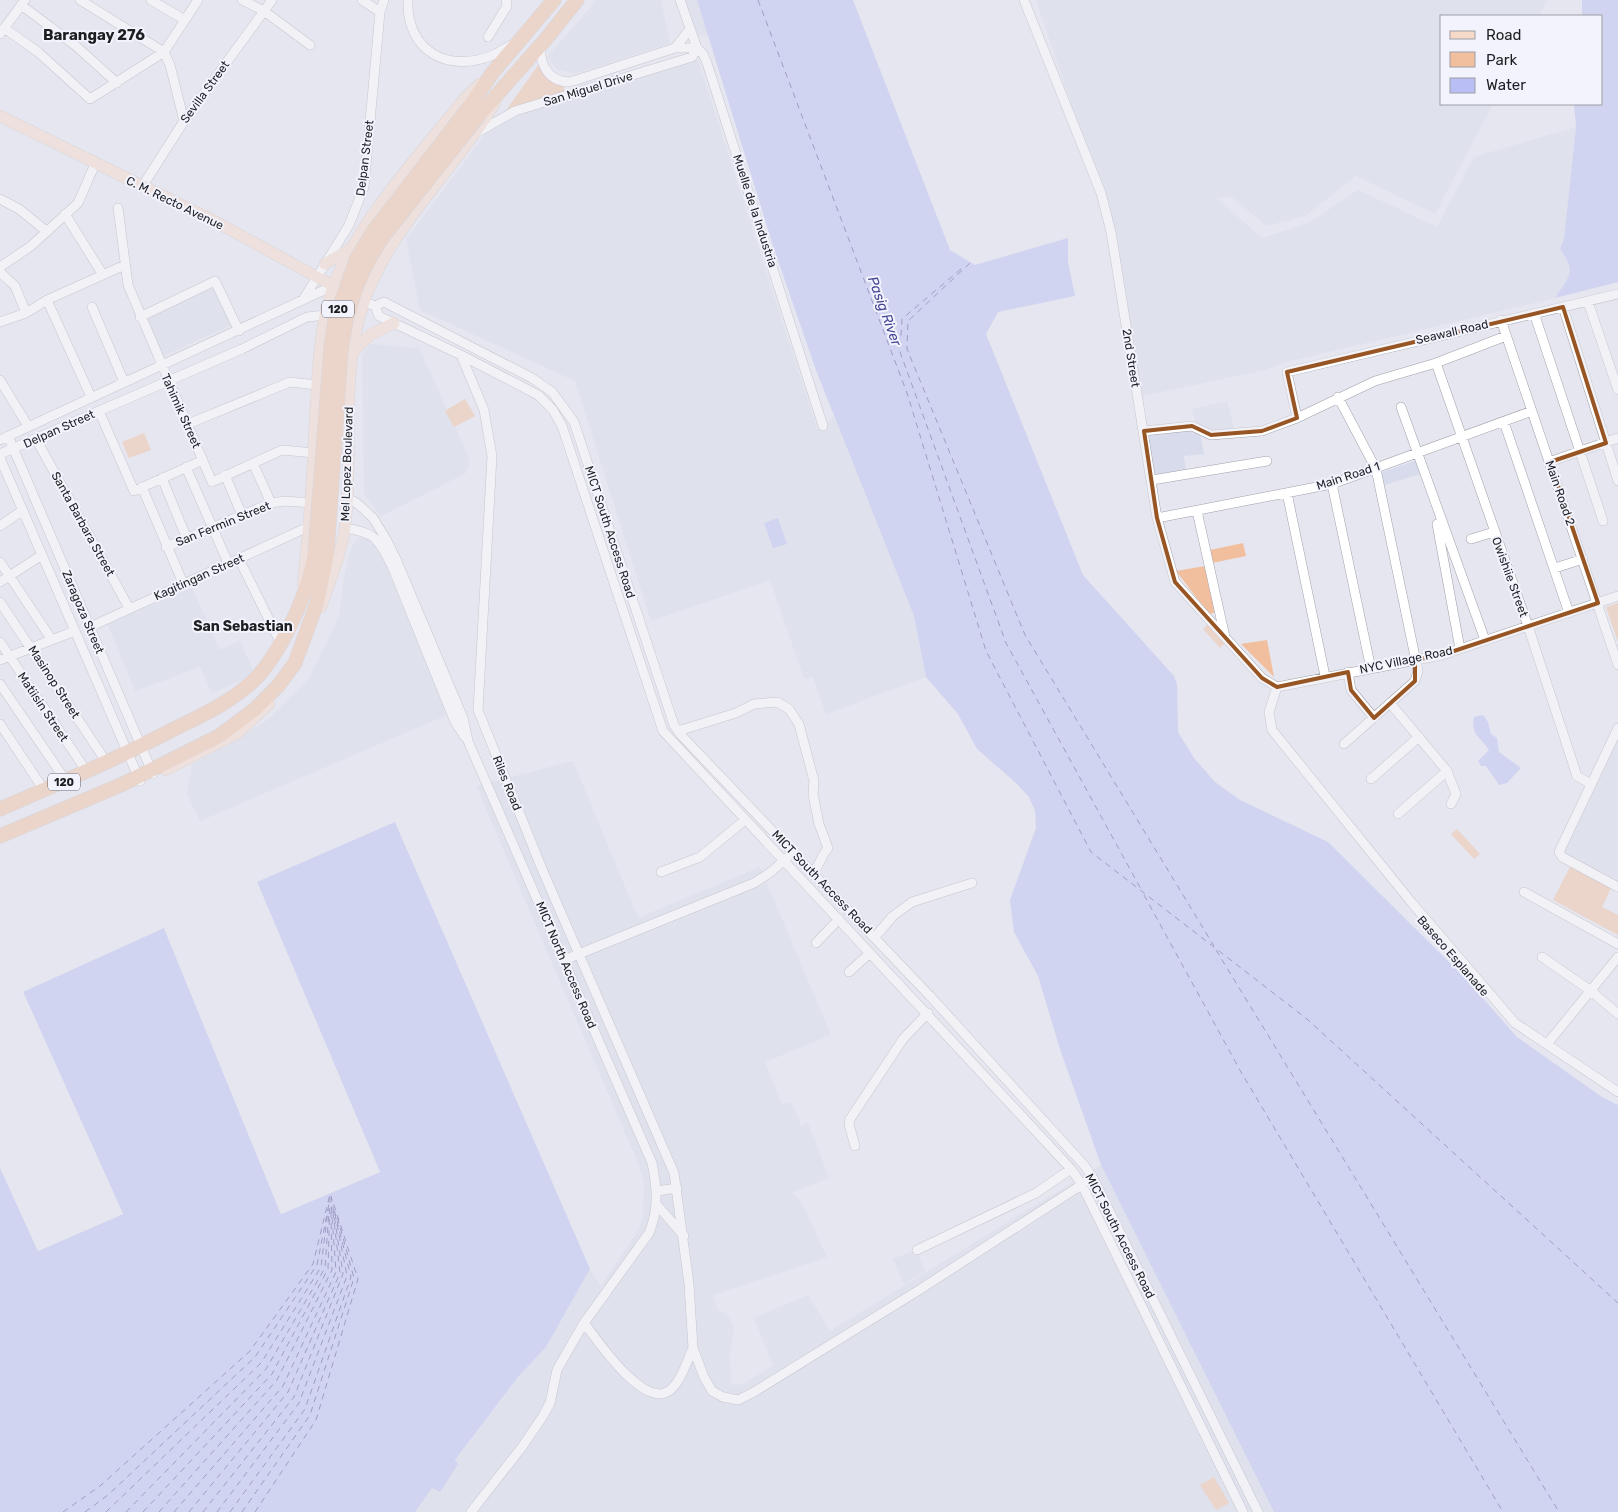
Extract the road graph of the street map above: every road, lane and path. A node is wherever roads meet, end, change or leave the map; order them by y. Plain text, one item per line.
1 (80, 0) edge
2 (151, 0) edge
3 (198, 0) edge
4 (242, 0) edge
5 (272, 0) edge
6 (362, 0) edge
7 (384, 0) edge
8 (408, 0) edge
9 (506, 0) edge
10 (554, 0) edge
11 (578, 0) edge
12 (680, 0) edge
13 (1024, 0) edge
14 (23, 2) edge
15 (95, 4) edge
16 (264, 11) junction
17 (380, 12) junction
18 (185, 20) junction
19 (690, 28) junction
20 (2, 31) edge
21 (488, 37) dead end
22 (518, 41) junction
23 (544, 42) junction
24 (310, 45) dead end
25 (675, 48) junction
26 (697, 48) junction
27 (164, 52) junction
28 (626, 64) junction
29 (493, 72) junction
30 (630, 76) junction
31 (117, 82) junction
32 (506, 85) junction
33 (475, 110) junction
34 (0, 116) edge
35 (184, 121) junction
36 (478, 132) junction
37 (95, 164) junction
38 (142, 187) junction
39 (0, 199) edge
40 (118, 208) dead end
41 (65, 214) junction
42 (45, 230) junction
43 (350, 249) junction
44 (325, 264) junction
45 (125, 265) junction
46 (0, 267) edge
47 (0, 272) edge
48 (103, 275) junction
49 (317, 278) junction
50 (333, 286) junction
51 (349, 294) joint
52 (1617, 297) edge
53 (47, 300) junction
54 (303, 301) junction
55 (1588, 302) junction
56 (370, 304) junction
57 (92, 307) dead end
58 (1563, 308) junction
59 (26, 313) junction
60 (1534, 313) junction
61 (326, 315) junction
62 (140, 317) junction
63 (1502, 320) junction
64 (0, 322) edge
65 (394, 323) junction
66 (237, 332) junction
67 (1506, 336) junction
68 (242, 349) junction
69 (321, 354) junction
70 (353, 355) junction
71 (461, 355) junction
72 (1436, 364) junction
73 (161, 365) junction
74 (532, 378) junction
75 (0, 380) edge
76 (168, 381) junction
77 (124, 382) junction
78 (317, 385) junction
79 (526, 389) junction
80 (1618, 390) edge
81 (91, 397) junction
82 (1338, 397) junction
83 (1401, 407) dead end
84 (99, 411) junction
85 (1532, 411) junction
86 (1297, 418) junction
87 (1504, 422) junction
88 (188, 424) junction
89 (28, 426) junction
90 (823, 426) dead end
91 (1144, 431) junction
92 (1461, 437) junction
93 (4, 438) edge
94 (1618, 438) edge
95 (36, 439) junction
96 (1606, 443) junction
97 (13, 449) junction
98 (1581, 451) junction
99 (314, 453) junction
100 (1418, 454) junction
101 (203, 460) junction
102 (1, 461) edge
103 (1267, 461) dead end
104 (1549, 462) junction
105 (253, 463) junction
106 (186, 467) junction
107 (1376, 469) junction
108 (226, 476) junction
109 (162, 478) junction
110 (1152, 480) junction
111 (1618, 482) edge
112 (1332, 484) junction
113 (138, 489) junction
114 (1287, 493) junction
115 (1431, 495) junction
116 (347, 498) junction
117 (271, 503) junction
118 (311, 503) junction
119 (23, 510) junction
120 (1197, 511) junction
121 (242, 515) junction
122 (1157, 518) junction
123 (1603, 521) dead end
124 (0, 526) edge
125 (308, 526) junction
126 (212, 528) junction
127 (345, 528) junction
128 (1494, 532) junction
129 (187, 539) junction
130 (1471, 539) dead end
131 (166, 547) junction
132 (321, 552) junction
133 (42, 555) junction
134 (1583, 558) junction
135 (239, 559) junction
136 (0, 562) edge
137 (228, 563) junction
138 (1555, 568) junction
139 (9, 576) junction
140 (0, 582) edge
141 (183, 583) junction
142 (1618, 596) edge
143 (301, 598) junction
144 (0, 602) edge
145 (1598, 603) junction
146 (129, 608) junction
147 (1569, 613) junction
148 (1528, 626) junction
149 (90, 627) junction
150 (75, 631) junction
151 (1225, 638) junction
152 (52, 640) junction
153 (1485, 640) junction
154 (0, 642) edge
155 (280, 642) junction
156 (32, 648) junction
157 (1460, 649) junction
158 (9, 656) junction
159 (0, 660) edge
160 (1415, 660) junction
161 (1618, 665) edge
162 (1371, 668) junction
163 (1348, 672) junction
164 (1324, 676) junction
165 (0, 684) edge
166 (1277, 687) junction
167 (1390, 703) junction
168 (1374, 718) junction
169 (0, 724) edge
170 (1618, 728) edge
171 (678, 731) junction
172 (1419, 737) junction
173 (468, 741) junction
174 (1344, 744) dead end
175 (141, 747) junction
176 (128, 754) junction
177 (107, 763) junction
178 (1447, 771) junction
179 (87, 772) junction
180 (153, 773) junction
181 (1372, 779) dead end
182 (135, 780) junction
183 (66, 781) junction
184 (1591, 784) junction
185 (1311, 789) dead end
186 (44, 790) junction
187 (1451, 804) dead end
188 (1, 806) edge
189 (1398, 814) dead end
190 (745, 820) junction
191 (0, 836) edge
192 (794, 852) junction
193 (784, 861) junction
194 (661, 872) dead end
195 (813, 872) junction
196 (972, 883) dead end
197 (1618, 887) edge
198 (1524, 892) dead end
199 (838, 919) junction
200 (872, 935) junction
201 (860, 941) junction
202 (816, 943) dead end
203 (1618, 944) edge
204 (870, 953) junction
205 (579, 954) junction
206 (1542, 957) dead end
207 (1618, 958) edge
208 (564, 960) junction
209 (849, 972) dead end
210 (1591, 991) junction
211 (928, 1012) junction
212 (1618, 1014) edge
213 (1547, 1044) junction
214 (978, 1048) junction
215 (969, 1058) junction
216 (1616, 1088) edge
217 (1618, 1097) edge
218 (855, 1146) dead end
219 (1071, 1169) junction
220 (1093, 1178) junction
221 (1082, 1185) junction
222 (677, 1188) junction
223 (657, 1191) junction
224 (657, 1205) junction
225 (684, 1236) junction
226 (917, 1250) dead end
227 (584, 1323) junction
228 (693, 1348) junction
229 (1220, 1436) junction
230 (1209, 1443) junction
231 (471, 1512) edge
232 (1243, 1512) edge
233 (1258, 1512) edge

1 - 15 street
2 - 18 street
3 - 18 street
4 - 16 street
5 - 16 street, Sevilla Street
6 - 17 street
7 - 17 street, Delpan Street
8 - 22 street
9 - 21 street
10 - 22 highway, Mel Lopez Boulevard / 120
11 - 23 highway, Mel Lopez Boulevard / 120
12 - 19 street, Muelle de la Industria
13 - 91 street, 2nd Street
14 - 20 street
14 - 31 street
15 - 27 street
16 - 24 street
16 - 35 street, Sevilla Street
17 - 44 street, Delpan Street
18 - 27 street
19 - 25 street
19 - 26 street, Muelle de la Industria
20 - 31 street
22 - 29 highway, Mel Lopez Boulevard / 120
23 - 28 street, San Miguel Drive
23 - 32 highway, Mel Lopez Boulevard / 120
25 - 26 street, San Miguel Drive
25 - 28 street, San Miguel Drive
26 - 30 street, San Miguel Drive
26 - 90 street, Muelle de la Industria
27 - 31 street
27 - 35 street
28 - 30 street
29 - 33 highway, Mel Lopez Boulevard / 120
29 - 43 main road, Mel Lopez Boulevard / 120
30 - 36 street, San Miguel Drive
32 - 33 highway, Mel Lopez Boulevard / 120
32 - 36 main road, Mel Lopez Boulevard / 120
33 - 132 highway, Mel Lopez Boulevard / 120, bridge
34 - 37 main road, C. M. Recto Avenue
35 - 38 street, Sevilla Street
36 - 56 main road, Mel Lopez Boulevard / 120
37 - 38 main road, C. M. Recto Avenue
37 - 41 street
38 - 49 main road, C. M. Recto Avenue
39 - 42 street
40 - 45 street, Tahimik Street
41 - 42 street
41 - 48 street
42 - 46 street
43 - 44 main road
43 - 50 main road, Mel Lopez Boulevard / 120
44 - 49 street, Delpan Street
45 - 48 street
45 - 62 street, Tahimik Street
47 - 59 street
48 - 53 street
49 - 50 main road, C. M. Recto Avenue
49 - 54 street, Delpan Street
50 - 51 main road, C. M. Recto Avenue
50 - 54 street, Delpan Street
50 - 61 main road, Mel Lopez Boulevard / 120
51 - 56 main road, MICT South Access Road
52 - 55 street, Seawall Road
53 - 59 street
53 - 81 street
54 - 66 street, Delpan Street
55 - 58 street, Seawall Road
55 - 80 street
56 - 65 street, MICT South Access Road
56 - 70 main road, Mel Lopez Boulevard / 120
56 - 74 street, MICT South Access Road
57 - 77 street
58 - 60 street, Seawall Road
58 - 96 street
59 - 64 street
60 - 63 street, Seawall Road
60 - 98 street
61 - 68 street, Delpan Street
61 - 69 main road, Mel Lopez Boulevard / 120
62 - 66 street
62 - 73 street, Tahimik Street
63 - 67 street, Main Road 2
63 - 86 street, Seawall Road
65 - 70 main road
65 - 71 street, MICT South Access Road
66 - 68 street
66 - 73 street, Delpan Street
67 - 72 street
67 - 85 street, Main Road 2
68 - 76 street, Delpan Street
69 - 70 main road
69 - 78 main road, Mel Lopez Boulevard / 120
70 - 116 main road, Mel Lopez Boulevard / 120
71 - 79 street, MICT South Access Road
71 - 205 street, Riles Road
72 - 82 street
72 - 92 street, Owishiie Street
73 - 76 street, Tahimik Street
73 - 77 street, Delpan Street
74 - 79 street
74 - 171 street, MICT South Access Road
75 - 89 street
76 - 84 street, Delpan Street
76 - 88 street, Tahimik Street
77 - 81 street, Delpan Street
78 - 88 street
78 - 99 main road, Mel Lopez Boulevard / 120
79 - 190 street, MICT South Access Road
81 - 89 street, Delpan Street
82 - 86 street
82 - 107 street
83 - 100 street
84 - 95 street, Delpan Street
84 - 113 street
85 - 87 street, Main Road 1
85 - 104 street, Main Road 2
86 - 91 street
87 - 92 street, Main Road 1
87 - 138 street
88 - 101 street, Tahimik Street
89 - 93 street, Delpan Street
91 - 110 street, 2nd Street
92 - 100 street, Main Road 1
92 - 128 street, Owishiie Street
93 - 97 street, Zaragoza Street
94 - 96 street
95 - 97 street, Delpan Street
95 - 146 street, Santa Barbara Street
96 - 98 street
96 - 111 street
97 - 102 street, Zaragoza Street
97 - 149 street, Zaragoza Street
98 - 104 street
98 - 123 street
99 - 105 street
99 - 118 main road, Mel Lopez Boulevard / 120
100 - 107 street, Main Road 1
100 - 115 street
101 - 106 street, Tahimik Street
101 - 108 street
102 - 119 street, Zaragoza Street
103 - 110 street
104 - 134 street, Main Road 2
105 - 108 street
105 - 117 street
106 - 109 street, Tahimik Street
106 - 126 street
107 - 112 street, Main Road 1
107 - 160 street
108 - 121 street
109 - 113 street, Tahimik Street
109 - 129 street
110 - 122 street, 2nd Street
112 - 114 street, Main Road 1
112 - 162 street
113 - 131 street
114 - 120 street, Main Road 1
114 - 164 street
115 - 153 street
115 - 157 street
116 - 127 main road, Mel Lopez Boulevard / 120
116 - 173 street, MICT North Access Road
117 - 118 street, San Fermin Street
117 - 121 street, San Fermin Street
118 - 125 main road, Mel Lopez Boulevard / 120
119 - 124 street
119 - 133 street, Zaragoza Street
120 - 122 street, Main Road 1
120 - 151 street
121 - 126 street, San Fermin Street
122 - 151 street, 2nd Street
125 - 135 street, Kagitingan Street
125 - 143 main road, Mel Lopez Boulevard / 120
126 - 129 street, San Fermin Street
126 - 137 street
127 - 173 street, MICT North Access Road
127 - 180 main road, Mel Lopez Boulevard / 120
128 - 130 street
128 - 148 street, Owishiie Street
129 - 131 street, San Fermin Street
131 - 141 street
132 - 143 highway, Mel Lopez Boulevard / 120
132 - 180 highway, Mel Lopez Boulevard / 120
133 - 139 street
133 - 150 street, Zaragoza Street
134 - 138 street
134 - 145 street, Main Road 2
135 - 137 street, Kagitingan Street
135 - 155 street
136 - 139 street
137 - 141 street, Kagitingan Street
138 - 147 street
139 - 140 street
139 - 152 street
141 - 146 street, Kagitingan Street
142 - 145 street, NYC Village Road
143 - 155 highway, Mel Lopez Boulevard / 120
144 - 156 street, Masinop Street
145 - 147 street, NYC Village Road
145 - 161 street, Main Road 2
146 - 149 street, Kagitingan Street
147 - 148 street, NYC Village Road
148 - 153 street, NYC Village Road
148 - 184 street, Owishiie Street
149 - 175 street, Zaragoza Street
150 - 152 street
150 - 176 street, Zaragoza Street
151 - 166 street, 2nd Street
152 - 156 street
153 - 157 street, NYC Village Road
154 - 158 street, Matiisin Street
155 - 175 highway, Mel Lopez Boulevard / 120
156 - 158 street
156 - 177 street, Masinop Street
157 - 160 street, NYC Village Road
158 - 159 street
158 - 179 street, Matiisin Street
160 - 162 street, NYC Village Road
160 - 167 street
162 - 163 street, NYC Village Road
163 - 164 street, NYC Village Road
163 - 168 street
164 - 166 street, NYC Village Road
165 - 183 street
166 - 213 street
167 - 168 street
167 - 172 street
168 - 174 street
169 - 186 street
170 - 184 street
171 - 192 street, MICT South Access Road
171 - 195 street
172 - 178 street
172 - 181 street
173 - 208 street, MICT North Access Road
175 - 176 highway, Mel Lopez Boulevard / 120
175 - 180 street, Zaragoza Street
176 - 177 highway, Mel Lopez Boulevard / 120
176 - 182 street, Zaragoza Street
177 - 179 highway, Mel Lopez Boulevard / 120
178 - 187 street
178 - 189 street
179 - 183 highway, Mel Lopez Boulevard / 120
180 - 182 highway, Mel Lopez Boulevard / 120
182 - 191 highway, Mel Lopez Boulevard / 120
183 - 186 highway, Mel Lopez Boulevard / 120
184 - 197 street
185 - 217 street, Baseco Esplanade
186 - 188 highway, Mel Lopez Boulevard / 120
190 - 193 street, MICT South Access Road
190 - 194 street
192 - 193 street
192 - 195 street, MICT South Access Road
193 - 199 street, MICT South Access Road
193 - 205 street
195 - 200 street, MICT South Access Road
196 - 200 street
198 - 203 street
199 - 201 street, MICT South Access Road
199 - 202 street
200 - 201 street
200 - 214 street, MICT South Access Road
201 - 204 street, MICT South Access Road
204 - 209 street
204 - 211 street, MICT South Access Road
205 - 208 street
205 - 222 street, Riles Road
206 - 210 street
207 - 210 street
208 - 223 street, MICT North Access Road
210 - 212 street
210 - 213 street
211 - 215 street, MICT South Access Road
211 - 218 street
213 - 216 street
214 - 215 street
214 - 220 street, MICT South Access Road
215 - 219 street, MICT South Access Road
219 - 221 street, MICT South Access Road
219 - 226 street
220 - 221 street
220 - 229 street, MICT South Access Road
221 - 228 street
221 - 230 street, MICT South Access Road
222 - 223 street
222 - 225 street, Riles Road
223 - 224 street, MICT North Access Road
224 - 225 street
224 - 227 street, MICT North Access Road
225 - 228 street, Riles Road
227 - 228 street
227 - 231 street, MICT North Access Road
229 - 230 street
229 - 233 street, MICT South Access Road
230 - 232 street, MICT South Access Road

